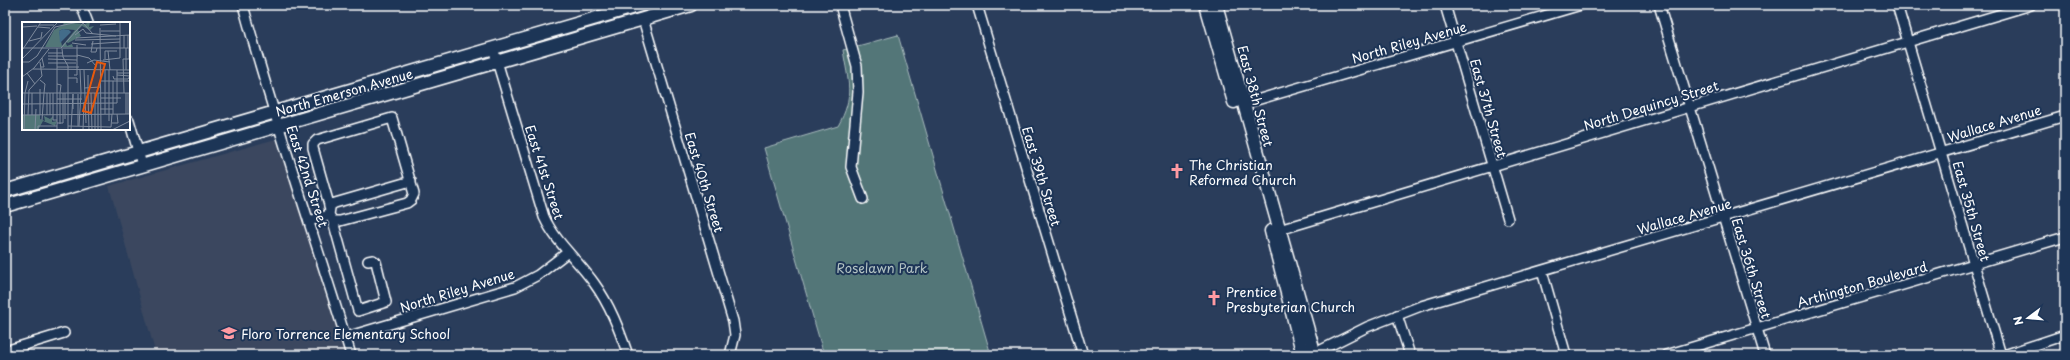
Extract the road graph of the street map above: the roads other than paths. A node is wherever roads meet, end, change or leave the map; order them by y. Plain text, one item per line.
1 (81, 5) edge
2 (243, 5) edge
3 (641, 5) edge
4 (691, 5) edge
5 (840, 5) edge
6 (977, 5) edge
7 (1206, 5) edge
8 (1216, 5) edge
9 (1445, 5) edge
10 (1581, 5) edge
11 (1659, 5) edge
12 (1897, 5) edge
13 (2031, 5) edge
14 (643, 19) junction
15 (88, 22) edge
16 (1456, 42) junction
17 (1908, 42) junction
18 (493, 48) junction
19 (497, 62) junction
20 (1243, 104) junction
21 (1690, 107) junction
22 (274, 112) junction
23 (2065, 116) edge
24 (130, 124) edge
25 (278, 126) junction
26 (138, 152) junction
27 (1942, 153) junction
28 (142, 165) junction
29 (1492, 166) junction
30 (411, 181) junction
31 (5, 191) edge
32 (862, 199) dead end
33 (5, 206) edge
34 (330, 214) junction
35 (1723, 218) junction
36 (1508, 219) dead end
37 (309, 221) junction
38 (1279, 230) junction
39 (2065, 237) edge
40 (568, 252) junction
41 (368, 261) dead end
42 (1974, 265) junction
43 (1542, 271) junction
44 (1397, 314) junction
45 (1757, 329) junction
46 (64, 333) dead end
47 (2065, 335) edge
48 (346, 337) junction
49 (5, 351) edge
50 (732, 354) edge
51 (1311, 354) edge
52 (351, 355) edge
53 (628, 355) edge
54 (1083, 355) edge
55 (1410, 355) edge
56 (1566, 355) edge
57 (1666, 355) edge
58 (1765, 355) edge
59 (2002, 355) edge

1 - 15 street
2 - 22 street, East 42nd Street
3 - 18 main road, North Emerson Avenue
4 - 14 main road, North Emerson Avenue
5 - 32 street
6 - 54 street, East 39th Street
7 - 51 main road, East 38th Street
8 - 20 main road, East 38th Street
9 - 16 street, East 37th Street
10 - 16 street, North Riley Avenue
11 - 21 street, East 36th Street
12 - 17 street, East 35th Street
13 - 17 street, North Dequincy Street
14 - 19 main road, North Emerson Avenue
14 - 50 street, East 40th Street
16 - 20 street, North Riley Avenue
16 - 29 street, East 37th Street
17 - 21 street, North Dequincy Street
17 - 27 street, East 35th Street
18 - 19 street, East 41st Street
18 - 22 main road, North Emerson Avenue
19 - 25 main road, North Emerson Avenue
19 - 40 street, East 41st Street
20 - 38 main road, East 38th Street
21 - 29 street, North Dequincy Street
21 - 35 street, East 36th Street
22 - 25 street, East 42nd Street
22 - 26 main road, North Emerson Avenue
23 - 27 street, Wallace Avenue
24 - 26 street
25 - 28 main road, North Emerson Avenue
25 - 37 street, East 42nd Street
26 - 28 street
26 - 31 main road, North Emerson Avenue
27 - 35 street, Wallace Avenue
27 - 42 street, East 35th Street
28 - 33 main road, North Emerson Avenue
29 - 36 street, East 37th Street
29 - 38 street, North Dequincy Street
30 - 34 street
30 - 34 street
30 - 34 street
34 - 37 street
34 - 41 street
35 - 43 street, Wallace Avenue
35 - 45 street, East 36th Street
37 - 48 street, East 42nd Street
38 - 51 main road, East 38th Street
39 - 42 street, Arthington Boulevard
40 - 48 street, North Riley Avenue
40 - 53 street, East 41st Street
42 - 45 street, Arthington Boulevard
42 - 59 street, East 35th Street
43 - 44 street, Wallace Avenue
43 - 56 street
44 - 51 street, Wallace Avenue
44 - 55 street
45 - 57 street, Arthington Boulevard
45 - 58 street, East 36th Street
46 - 49 street
47 - 59 street
48 - 52 street, East 42nd Street

